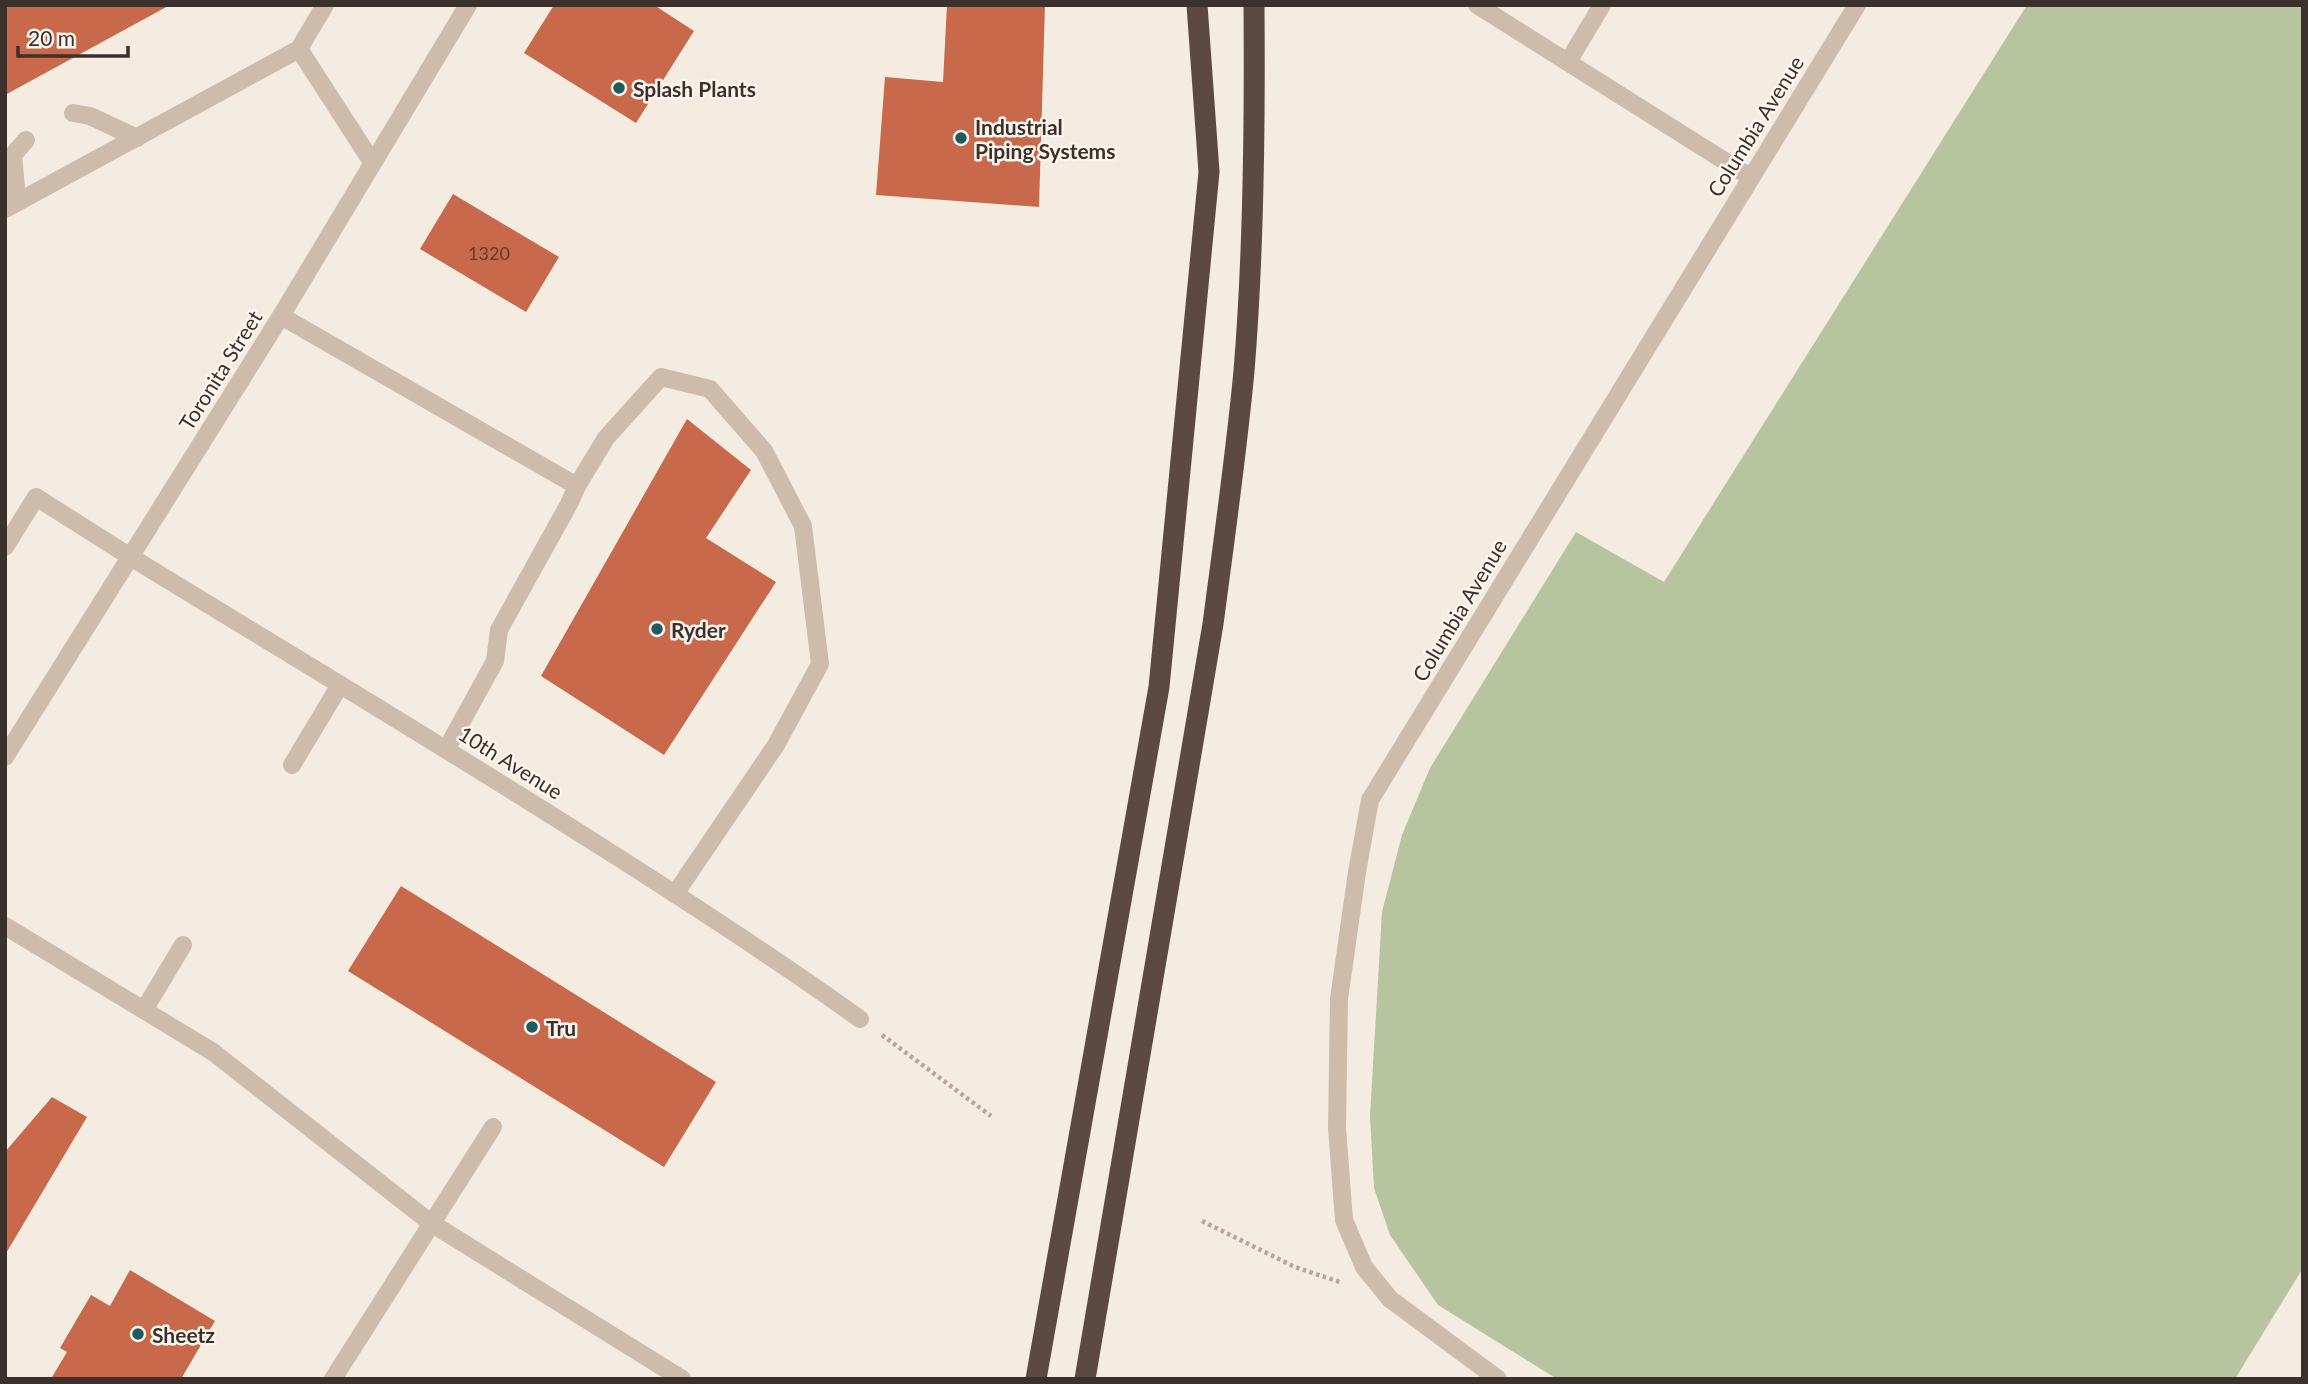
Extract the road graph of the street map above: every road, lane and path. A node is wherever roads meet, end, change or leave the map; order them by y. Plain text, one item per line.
1 (324, 5) edge
2 (468, 5) edge
3 (1197, 5) edge
4 (1254, 5) edge
5 (1477, 5) edge
6 (1602, 5) edge
7 (1857, 5) edge
8 (299, 49) junction
9 (1568, 62) junction
10 (73, 113) dead end
11 (137, 138) junction
12 (26, 139) dead end
13 (372, 162) junction
14 (1750, 177) junction
15 (8, 208) edge
16 (281, 316) junction
17 (577, 486) junction
18 (5, 547) edge
19 (129, 556) junction
20 (340, 685) junction
21 (447, 748) junction
22 (5, 757) edge
23 (292, 765) dead end
24 (675, 894) junction
25 (5, 926) edge
26 (184, 945) dead end
27 (144, 1010) junction
28 (860, 1019) joint
29 (991, 1115) dead end
30 (493, 1126) dead end
31 (1202, 1221) dead end
32 (431, 1223) junction
33 (1342, 1283) dead end
34 (1097, 1314) junction
35 (333, 1379) edge
36 (682, 1379) edge
37 (1036, 1379) edge
38 (1085, 1379) edge
39 (1098, 1379) edge
40 (1498, 1379) edge

1 - 8 street
2 - 13 street, Toronita Street
3 - 37 highway
4 - 34 highway
5 - 9 street
6 - 9 street
7 - 14 street, Columbia Avenue
8 - 11 street
8 - 13 street
9 - 14 street
10 - 11 street
11 - 15 street
12 - 15 street
13 - 16 street, Toronita Street
14 - 40 street, Columbia Avenue
16 - 17 street
16 - 19 street, Toronita Street
17 - 21 street
17 - 24 street
18 - 19 street, 10th Avenue
19 - 20 street, 10th Avenue
19 - 22 street, Toronita Street
20 - 21 street, 10th Avenue
20 - 23 street
21 - 24 street, 10th Avenue
24 - 28 street, 10th Avenue
25 - 27 street
26 - 27 street
27 - 32 street
28 - 29 path
30 - 32 street
31 - 33 path
32 - 35 street
32 - 36 street
34 - 38 highway
34 - 39 highway

